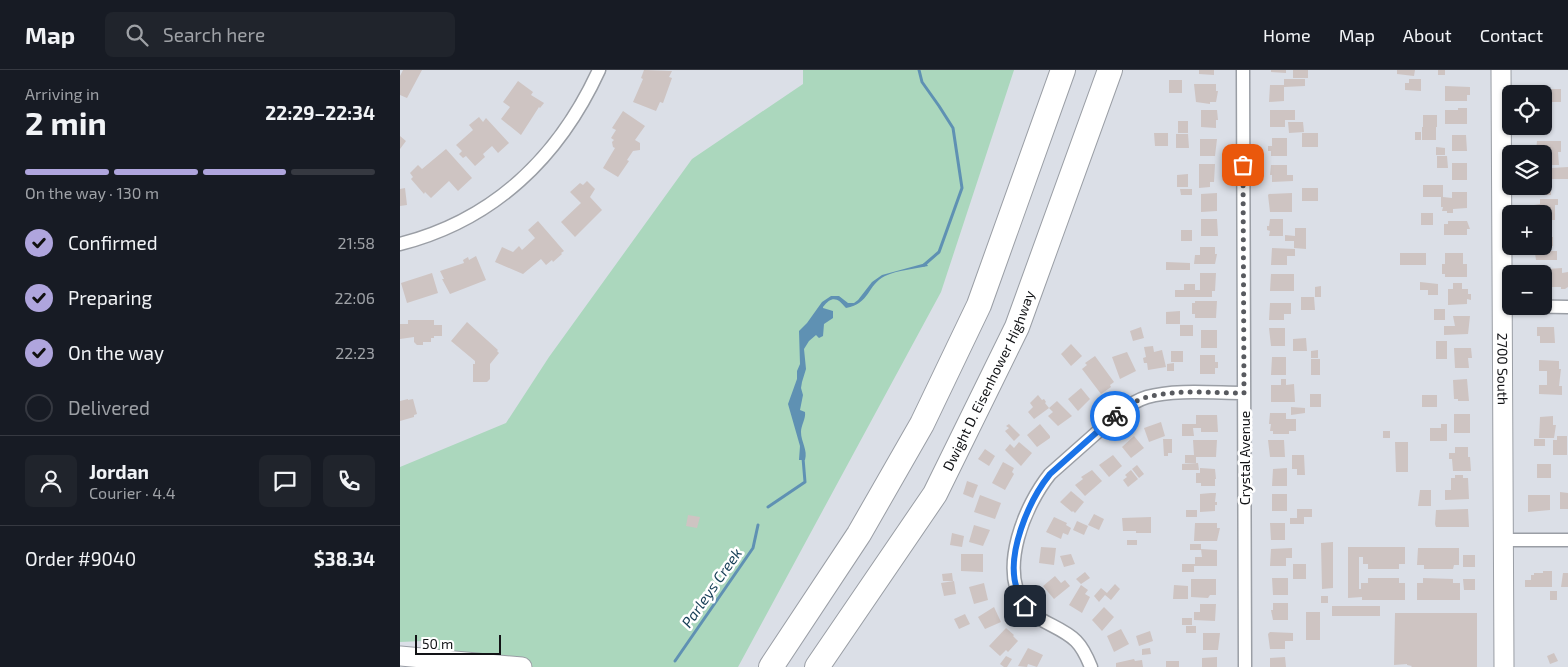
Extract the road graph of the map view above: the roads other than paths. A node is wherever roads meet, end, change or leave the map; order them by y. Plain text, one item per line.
1 (599, 70) edge
2 (1063, 70) edge
3 (1110, 70) edge
4 (1243, 70) edge
5 (1501, 70) edge
6 (400, 244) edge
7 (1508, 265) edge
8 (1552, 307) edge
9 (1568, 307) edge
10 (1510, 315) edge
11 (1244, 393) junction
12 (1503, 540) junction
13 (1568, 540) edge
14 (400, 656) edge
15 (777, 658) edge
16 (821, 661) edge
17 (522, 667) edge
18 (1091, 667) edge
19 (1245, 667) edge
20 (1504, 667) edge

1 - 6 street
2 - 15 highway
3 - 16 highway, Dwight D. Eisenhower Highway
4 - 11 street, Crystal Avenue
5 - 7 street, 2700 South
8 - 9 street
10 - 12 street, 2700 South
11 - 18 street
11 - 19 street, Crystal Avenue
12 - 13 street
12 - 20 street, 2700 South
14 - 17 street

